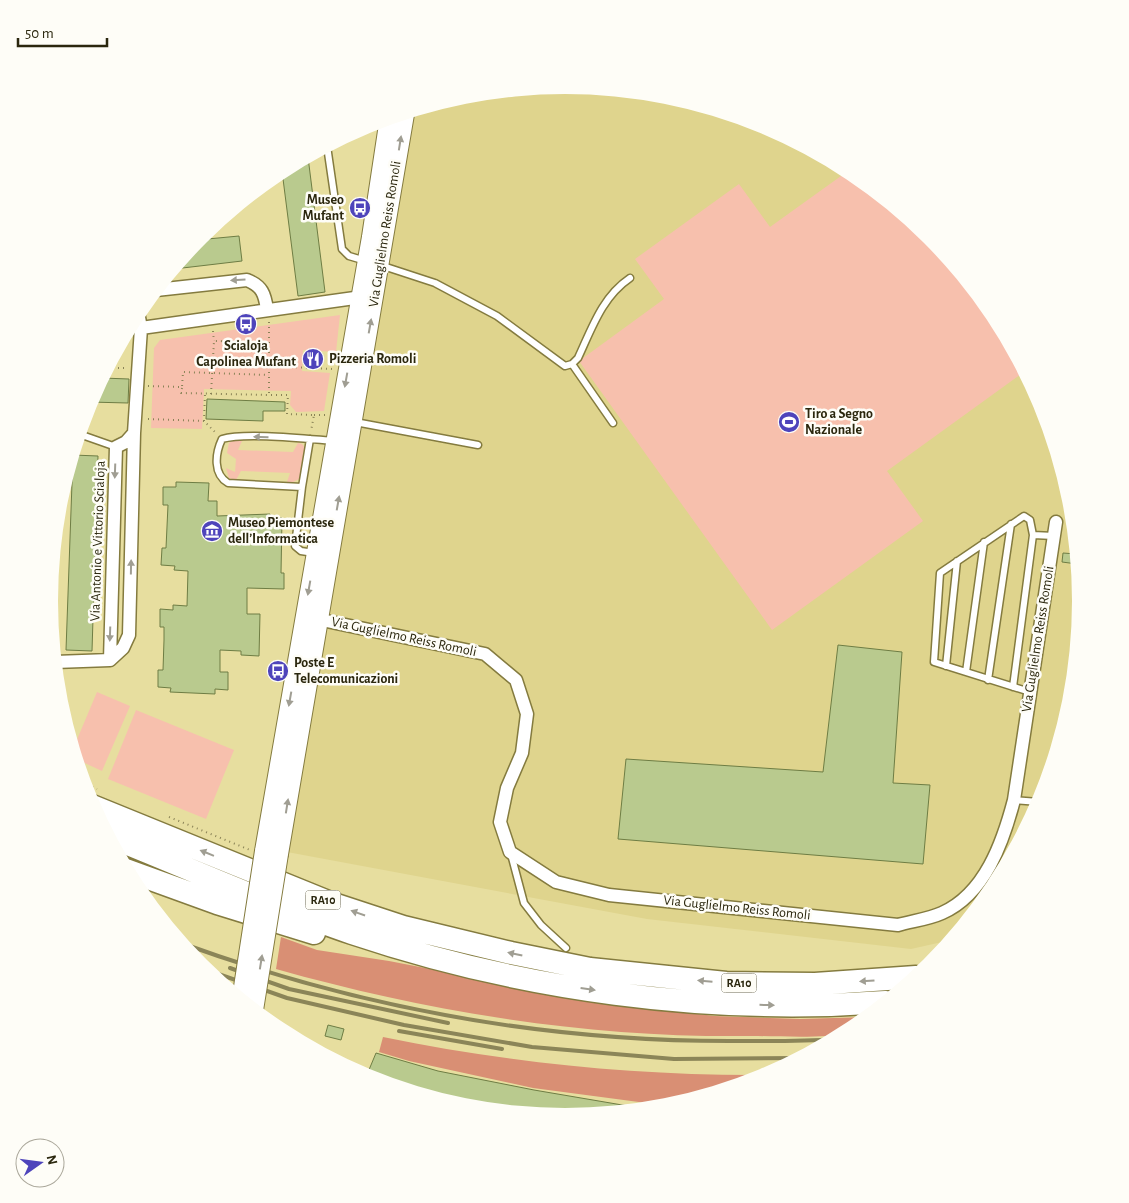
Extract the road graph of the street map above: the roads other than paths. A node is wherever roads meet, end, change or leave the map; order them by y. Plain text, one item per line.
1 (404, 121) edge
2 (388, 126) edge
3 (328, 153) edge
4 (373, 263) junction
5 (630, 278) dead end
6 (165, 289) edge
7 (368, 296) junction
8 (267, 310) junction
9 (140, 324) edge
10 (141, 328) junction
11 (572, 364) junction
12 (340, 419) junction
13 (613, 423) dead end
14 (134, 432) junction
15 (85, 436) edge
16 (310, 440) junction
17 (342, 441) junction
18 (478, 445) dead end
19 (116, 447) junction
20 (302, 487) junction
21 (1056, 522) dead end
22 (1011, 524) junction
23 (1033, 535) junction
24 (1054, 536) junction
25 (984, 542) junction
26 (322, 555) junction
27 (957, 561) junction
28 (311, 618) junction
29 (110, 660) junction
30 (61, 662) edge
31 (946, 666) junction
32 (966, 672) junction
33 (988, 680) junction
34 (1013, 687) junction
35 (1030, 692) junction
36 (97, 799) edge
37 (1014, 800) junction
38 (1031, 801) edge
39 (117, 840) edge
40 (510, 852) junction
41 (269, 853) junction
42 (137, 874) edge
43 (566, 948) dead end
44 (423, 954) junction
45 (904, 978) edge
46 (242, 993) edge
47 (875, 1002) edge
48 (255, 1003) edge

4 -> 1 main road, Via Guglielmo Reiss Romoli
2 - 4 main road, Via Guglielmo Reiss Romoli
3 - 4 lane
4 - 7 main road, Via Guglielmo Reiss Romoli
4 - 11 lane
5 - 11 lane
8 -> 6 street
7 - 8 street
7 - 12 main road, Via Guglielmo Reiss Romoli
8 - 10 street
9 - 10 street
10 - 14 street
11 - 13 lane
12 - 17 main road, Via Guglielmo Reiss Romoli
12 - 18 lane
14 - 19 street, Via Antonio e Vittorio Scialoja
29 -> 14 street
15 - 19 lane
16 - 17 lane
16 - 20 lane
16 -> 20 lane
17 - 26 main road, Via Guglielmo Reiss Romoli
19 -> 29 street, Via Antonio e Vittorio Scialoja
20 - 26 lane
21 - 24 street, Via Guglielmo Reiss Romoli
22 - 23 lane
22 - 25 lane
22 - 33 lane
23 - 24 lane
23 - 34 lane
24 - 35 street, Via Guglielmo Reiss Romoli
25 - 27 lane
25 - 32 lane
26 - 28 main road, Via Guglielmo Reiss Romoli
27 - 31 lane
27 - 31 lane
28 - 40 street, Via Guglielmo Reiss Romoli
28 - 41 main road, Via Guglielmo Reiss Romoli
29 - 30 street
31 - 32 lane
32 - 33 lane
33 - 34 lane
34 - 35 lane
35 - 37 street, Via Guglielmo Reiss Romoli
45 -> 36 highway, RA10
37 - 38 lane
37 - 40 street, Via Guglielmo Reiss Romoli
39 - 44 highway, RA10
40 - 43 lane
41 - 46 main road, Via Guglielmo Reiss Romoli, bridge
48 -> 41 main road, Via Guglielmo Reiss Romoli, bridge
42 - 44 highway, RA10
44 -> 47 highway, RA10

